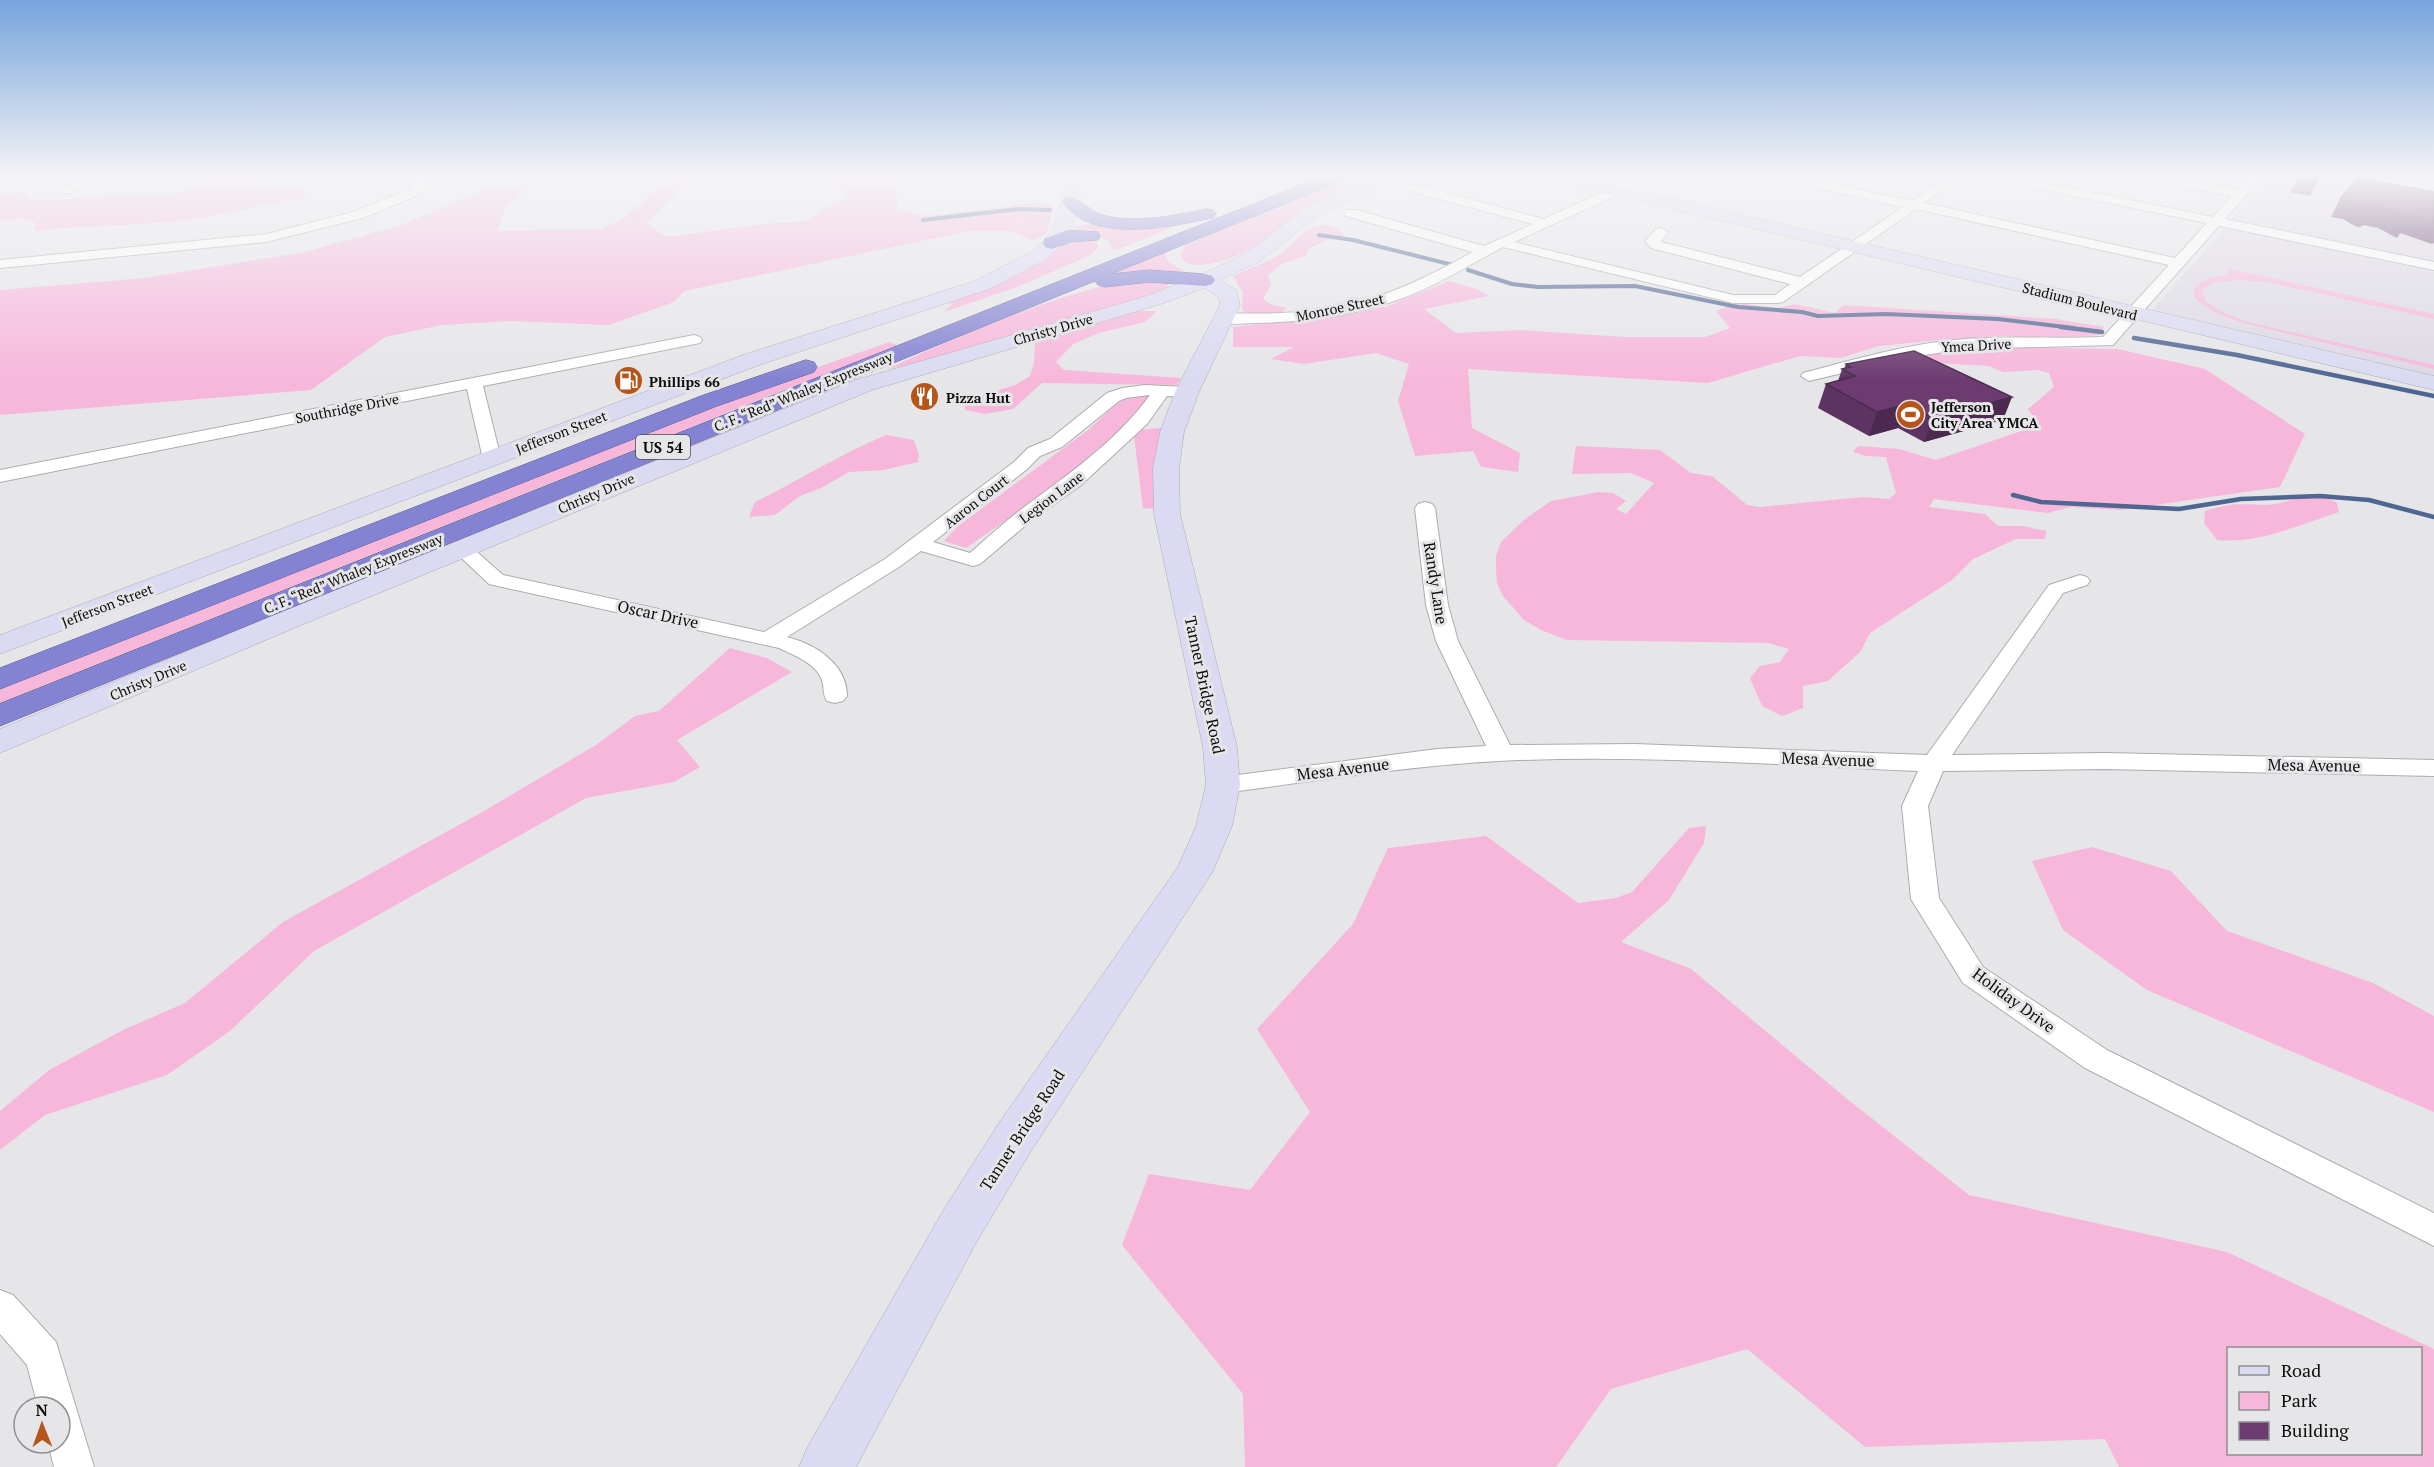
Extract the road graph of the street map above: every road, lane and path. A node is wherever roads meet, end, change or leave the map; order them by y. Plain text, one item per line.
1 (210, 243) edge
2 (1049, 243) edge
3 (1105, 243) edge
4 (1146, 243) edge
5 (1169, 243) edge
6 (1182, 243) edge
7 (1271, 243) edge
8 (1458, 243) edge
9 (1500, 243) edge
10 (1503, 243) edge
11 (1654, 243) edge
12 (1841, 243) edge
13 (1856, 243) edge
14 (2094, 243) edge
15 (2197, 243) edge
16 (2325, 243) edge
17 (1852, 246) junction
18 (1485, 251) junction
19 (2180, 262) junction
20 (0, 264) edge
21 (2434, 266) edge
22 (1149, 276) junction
23 (1210, 278) junction
24 (1801, 282) junction
25 (1027, 291) junction
26 (1169, 294) junction
27 (2134, 314) junction
28 (989, 316) junction
29 (1223, 318) junction
30 (694, 340) dead end
31 (1809, 376) dead end
32 (474, 382) junction
33 (2434, 383) edge
34 (1175, 391) junction
35 (492, 459) junction
36 (0, 476) edge
37 (1425, 508) dead end
38 (920, 544) junction
39 (462, 549) junction
40 (2080, 581) dead end
41 (769, 638) junction
42 (0, 645) edge
43 (0, 679) edge
44 (836, 696) dead end
45 (0, 716) edge
46 (0, 742) edge
47 (1502, 753) junction
48 (1934, 763) junction
49 (2434, 768) edge
50 (1223, 784) junction
51 (2434, 1230) edge
52 (0, 1307) edge
53 (54, 1395) edge
54 (826, 1467) edge

1 - 20 street
2 - 35 street, Jefferson Street
3 - 25 highway
4 - 25 highway, C. F. “Red” Whaley Expressway / US 54
5 - 28 highway, C. F. “Red” Whaley Expressway / US 54
6 - 23 highway
7 - 23 street
8 - 18 street
9 - 18 street, Monroe Street
10 - 24 street
11 - 24 street
12 - 17 street, Stadium Boulevard
13 - 17 street
14 - 19 street
15 - 19 street, Ymca Drive
16 - 21 street
17 - 24 street
17 - 27 street, Stadium Boulevard
18 - 29 street, Monroe Street
19 - 27 street, Ymca Drive
22 - 23 highway
22 - 26 highway
22 - 28 highway
23 - 26 street, Christy Drive
23 - 29 street, Tanner Bridge Road
25 - 43 highway, C. F. “Red” Whaley Expressway / US 54
26 - 39 street, Christy Drive
27 - 31 street, Ymca Drive
27 - 33 street, Stadium Boulevard
28 - 45 highway, C. F. “Red” Whaley Expressway / US 54
29 - 34 street, Tanner Bridge Road
30 - 32 street, Southridge Drive
32 - 35 street
32 - 36 street, Southridge Drive
34 - 38 street, Aaron Court
34 - 38 street, Legion Lane
34 - 50 street, Tanner Bridge Road
35 - 42 street, Jefferson Street
37 - 47 street, Randy Lane
38 - 41 street, Aaron Court
39 - 41 street, Oscar Drive
39 - 46 street, Christy Drive
40 - 48 street, Holiday Drive
41 - 44 street, Oscar Drive
47 - 48 street, Mesa Avenue
47 - 50 street, Mesa Avenue
48 - 49 street, Mesa Avenue
48 - 51 street, Holiday Drive
50 - 54 street, Tanner Bridge Road
52 - 53 street

